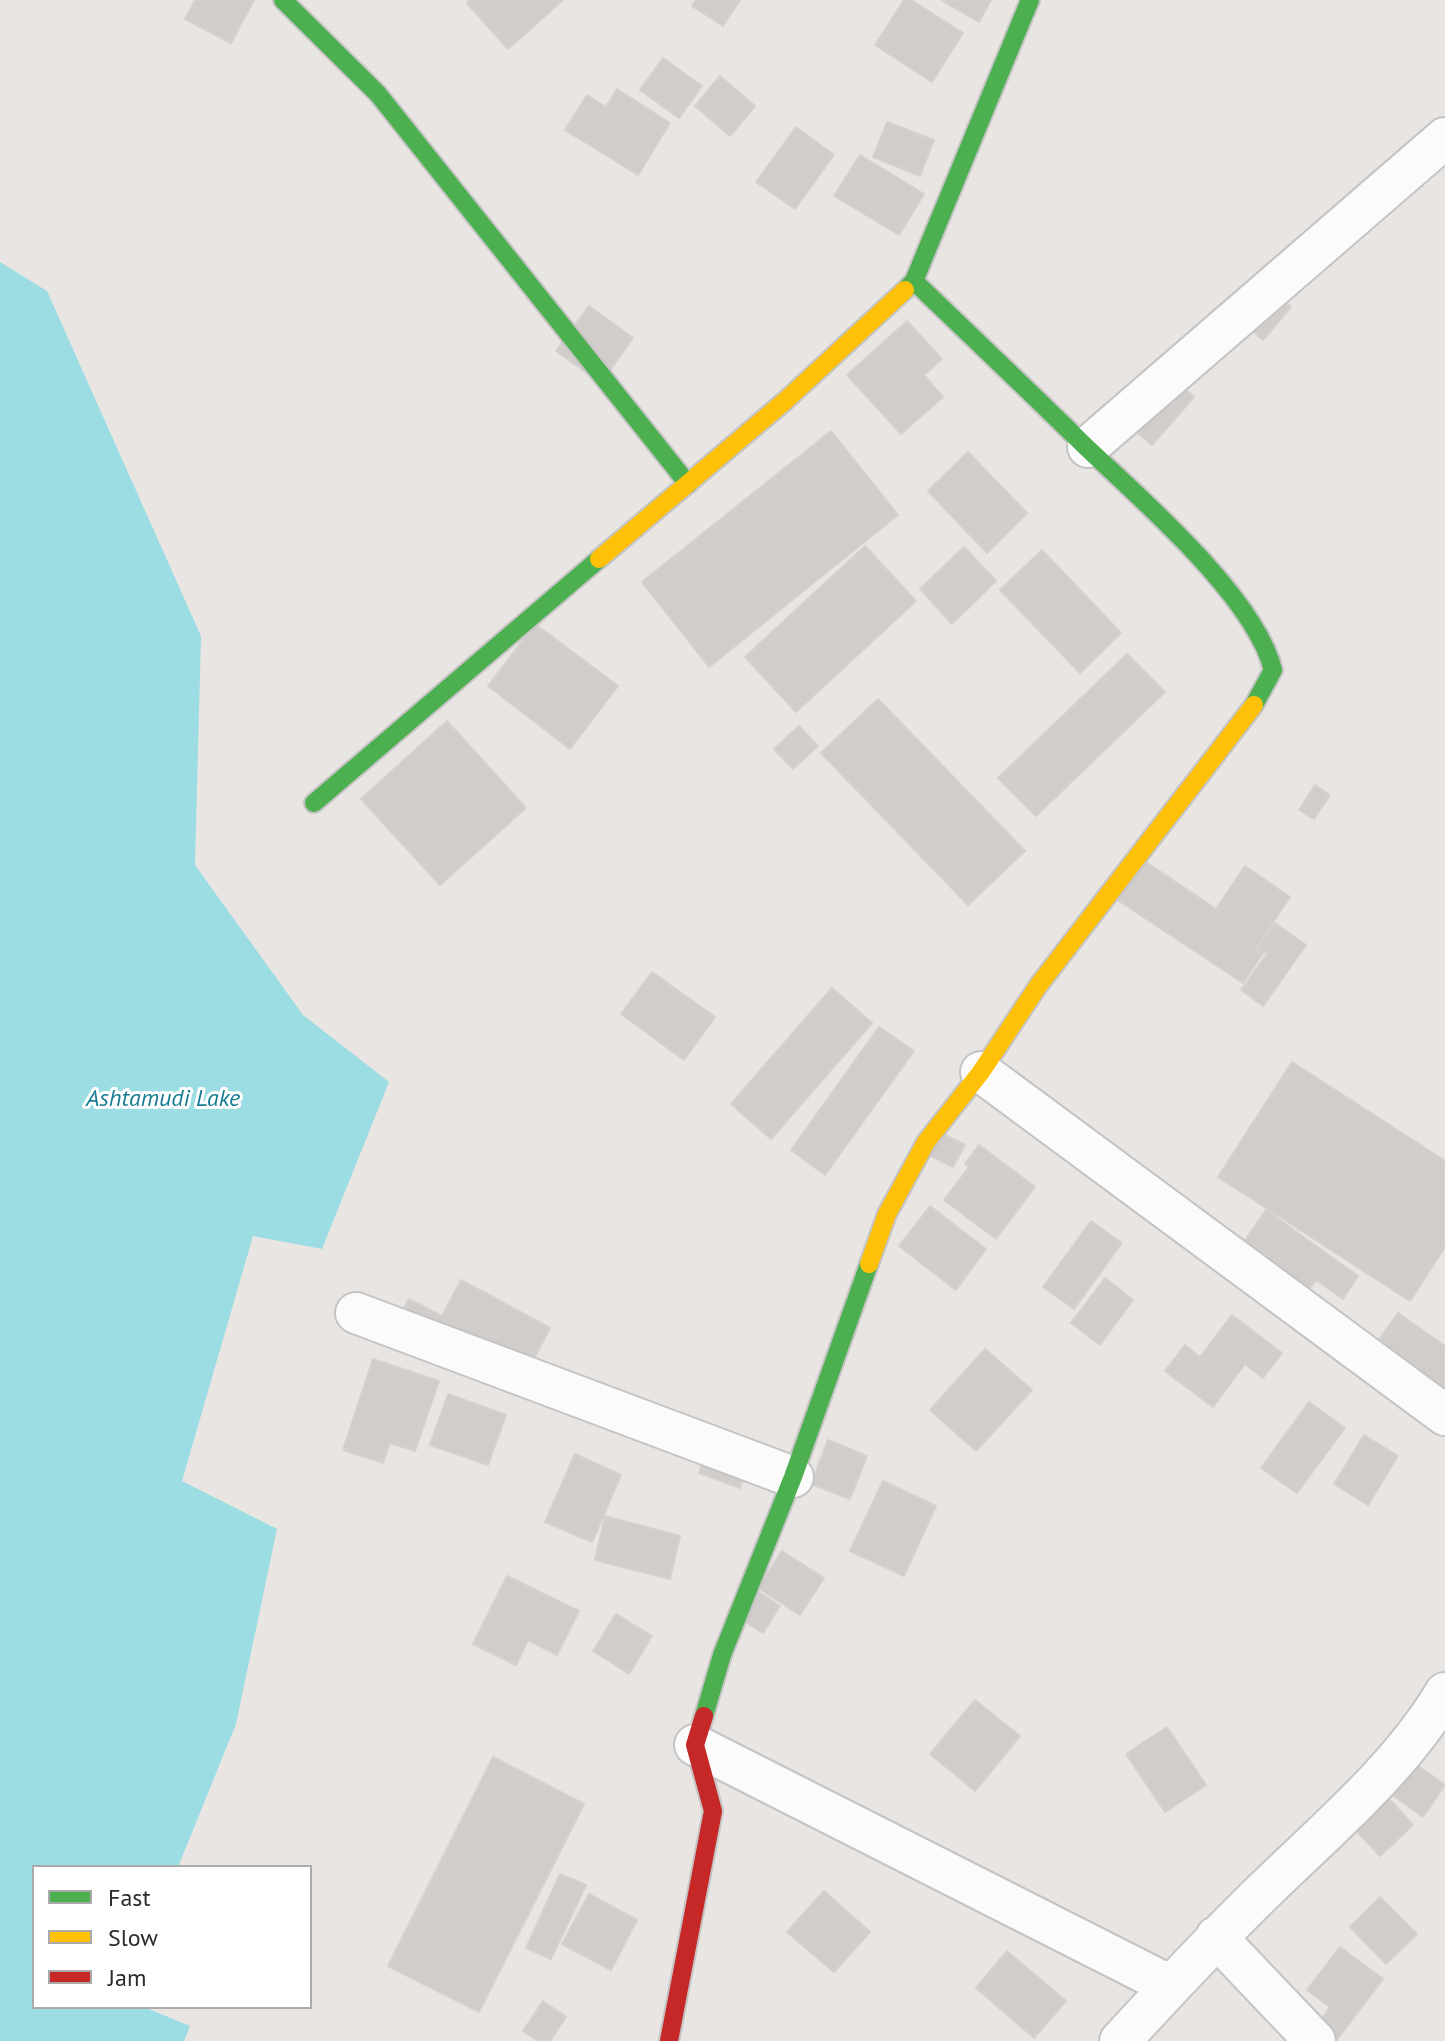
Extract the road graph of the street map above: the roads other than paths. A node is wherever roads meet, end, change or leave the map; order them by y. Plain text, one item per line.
1 (1030, 0) edge
2 (293, 3) edge
3 (1445, 138) edge
4 (914, 281) junction
5 (1088, 447) junction
6 (688, 484) junction
7 (314, 803) dead end
8 (981, 1072) junction
9 (356, 1313) dead end
10 (1445, 1415) edge
11 (793, 1477) junction
12 (1440, 1714) edge
13 (695, 1745) junction
14 (1216, 1937) junction
15 (1171, 1986) junction
16 (669, 2041) edge
17 (1120, 2041) edge
18 (1315, 2041) edge

1 - 4 street
2 - 6 street
3 - 5 street
4 - 5 street
4 - 6 street
5 - 8 street
6 - 7 street
8 - 10 street
8 - 11 street
9 - 11 street
11 - 13 street
12 - 14 street
13 - 15 street
13 - 16 street
14 - 15 street
14 - 18 street
15 - 17 street

